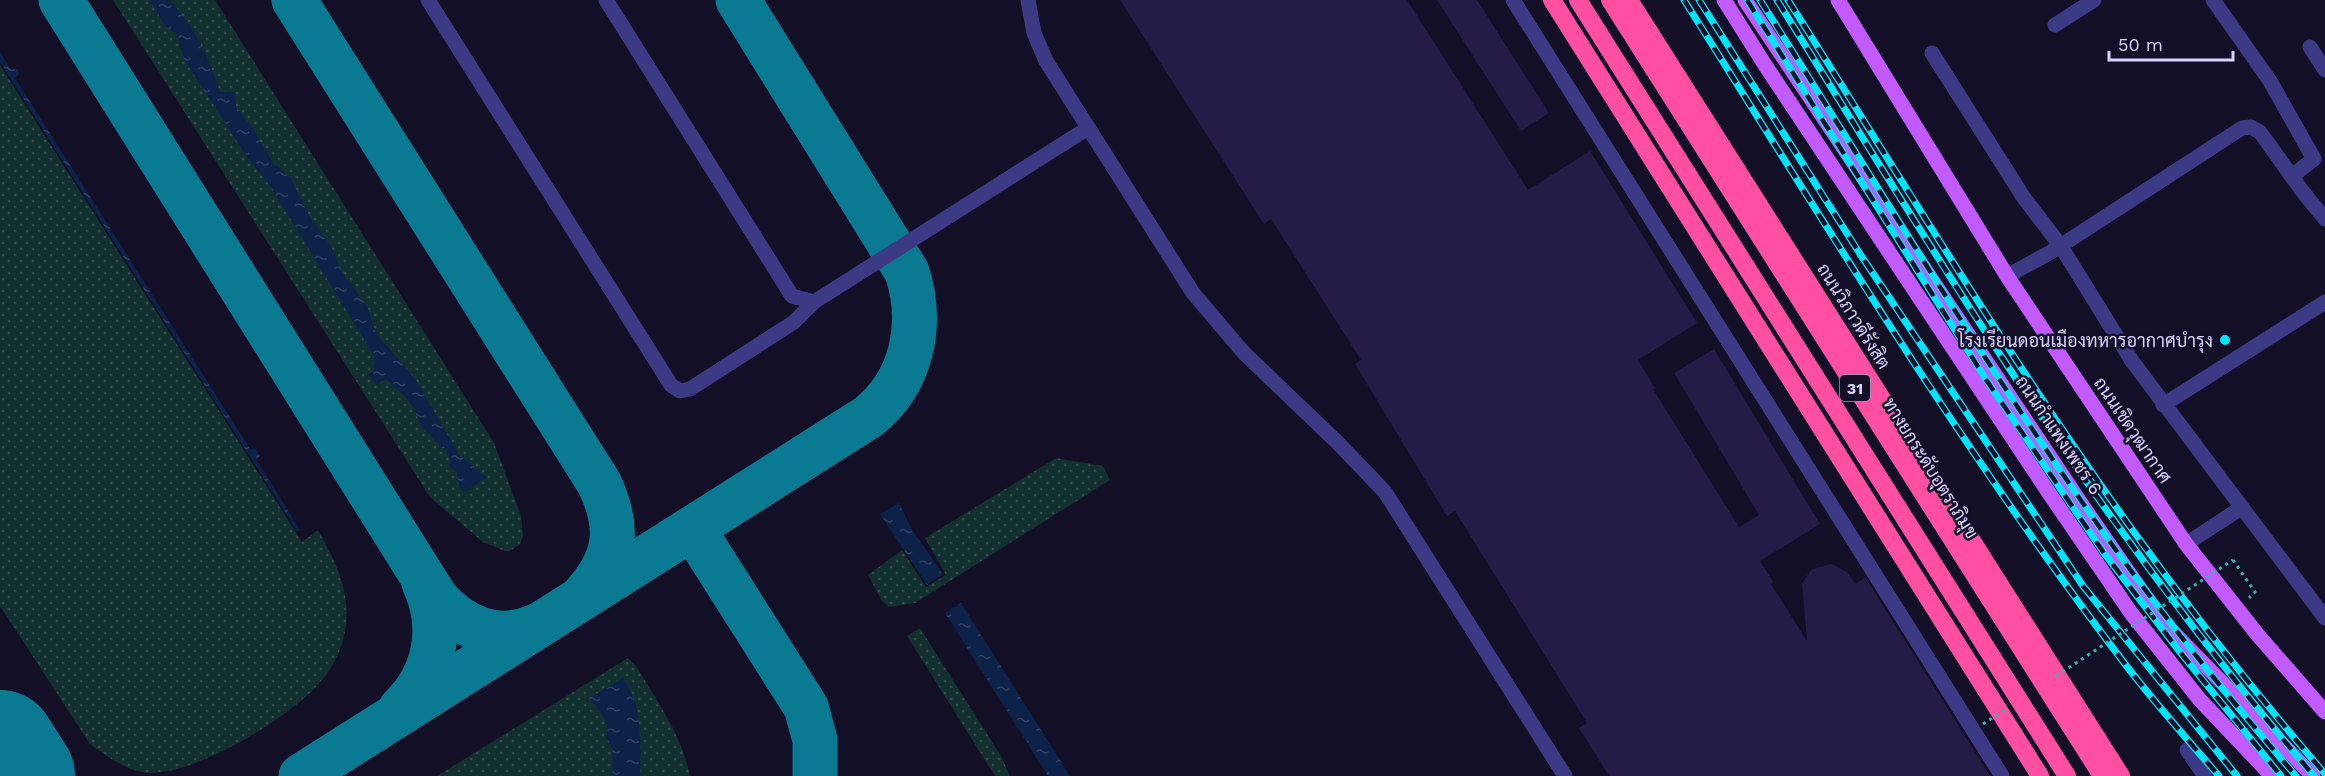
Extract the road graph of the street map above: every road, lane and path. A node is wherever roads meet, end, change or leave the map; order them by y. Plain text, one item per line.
1 (428, 0) edge
2 (606, 0) edge
3 (1029, 0) edge
4 (1513, 0) edge
5 (1552, 0) edge
6 (1578, 0) edge
7 (1610, 0) edge
8 (1629, 0) edge
9 (1724, 0) edge
10 (1746, 0) edge
11 (1838, 0) edge
12 (2094, 0) edge
13 (2213, 0) edge
14 (2055, 25) dead end
15 (2310, 47) dead end
16 (1932, 53) dead end
17 (2325, 70) edge
18 (1088, 128) junction
19 (2320, 155) edge
20 (2292, 176) junction
21 (2325, 219) edge
22 (2055, 249) junction
23 (2013, 273) junction
24 (814, 302) junction
25 (2325, 302) edge
26 (2163, 405) junction
27 (2237, 512) junction
28 (2192, 541) junction
29 (2255, 592) dead end
30 (2325, 618) edge
31 (2049, 681) dead end
32 (2012, 705) dead end
33 (2325, 712) edge
34 (1983, 724) dead end
35 (2187, 750) dead end
36 (1565, 776) edge
37 (2002, 776) edge
38 (2040, 776) edge
39 (2067, 776) edge
40 (2102, 776) edge
41 (2121, 776) edge
42 (2205, 776) edge
43 (2272, 776) edge
44 (2313, 776) edge

1 - 24 lane
2 - 24 lane
3 - 18 lane
4 - 37 lane
5 - 38 highway
6 - 39 highway, 31, bridge
7 - 40 highway, ทางยกระดับอุตราภิมุข / 31, bridge
8 - 41 highway, ถนนวิภาวดีรังสิต / 31
9 - 43 main road
10 - 44 main road, ถนนกำแพงเพชร 6
11 - 23 main road, ถนนเชิดวุฒากาศ
12 - 14 lane
13 - 19 lane
15 - 17 lane
16 - 22 lane
18 - 24 lane
18 - 36 lane
19 - 20 lane
20 - 21 lane
20 - 22 lane
22 - 23 lane
22 - 26 lane
23 - 28 main road, ถนนเชิดวุฒากาศ
25 - 26 lane
26 - 27 lane
27 - 28 lane
27 - 30 lane
28 - 33 main road, ถนนเชิดวุฒากาศ
29 - 31 path, bridge
32 - 34 path, bridge
35 - 42 lane

